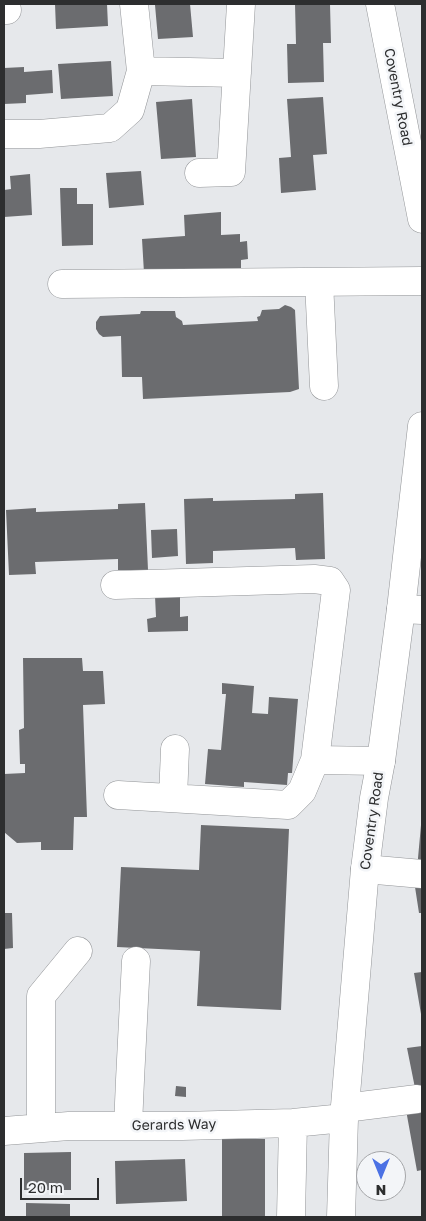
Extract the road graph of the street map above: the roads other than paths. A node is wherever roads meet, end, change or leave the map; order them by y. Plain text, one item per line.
1 (134, 4) edge
2 (241, 4) edge
3 (380, 4) edge
4 (141, 71) junction
5 (236, 73) junction
6 (4, 134) edge
7 (199, 173) dead end
8 (422, 219) edge
9 (422, 281) edge
10 (319, 282) junction
11 (62, 284) dead end
12 (324, 386) dead end
13 (422, 426) edge
14 (115, 585) dead end
15 (412, 609) edge
16 (174, 749) dead end
17 (315, 760) junction
18 (381, 761) junction
19 (118, 794) dead end
20 (173, 798) junction
21 (365, 869) junction
22 (422, 874) edge
23 (78, 951) dead end
24 (136, 961) dead end
25 (417, 1099) dead end
26 (344, 1113) junction
27 (294, 1123) junction
28 (128, 1126) junction
29 (41, 1128) junction
30 (4, 1132) edge
31 (291, 1217) edge
32 (341, 1217) edge

1 - 4 street
2 - 5 street
3 - 8 street, Coventry Road
4 - 5 street
4 - 6 street
5 - 7 street
9 - 10 street
10 - 11 street
10 - 12 street
13 - 15 street, Coventry Road
14 - 17 street
15 - 18 street, Coventry Road
16 - 20 street
17 - 18 street
17 - 20 street
18 - 21 street, Coventry Road
19 - 20 street
21 - 22 street
21 - 26 street, Coventry Road
23 - 29 street
24 - 28 street
25 - 26 street, Gerards Way
26 - 27 street, Gerards Way
26 - 32 street, Coventry Road
27 - 28 street, Gerards Way
27 - 31 street
28 - 29 street, Gerards Way
29 - 30 street, Gerards Way

